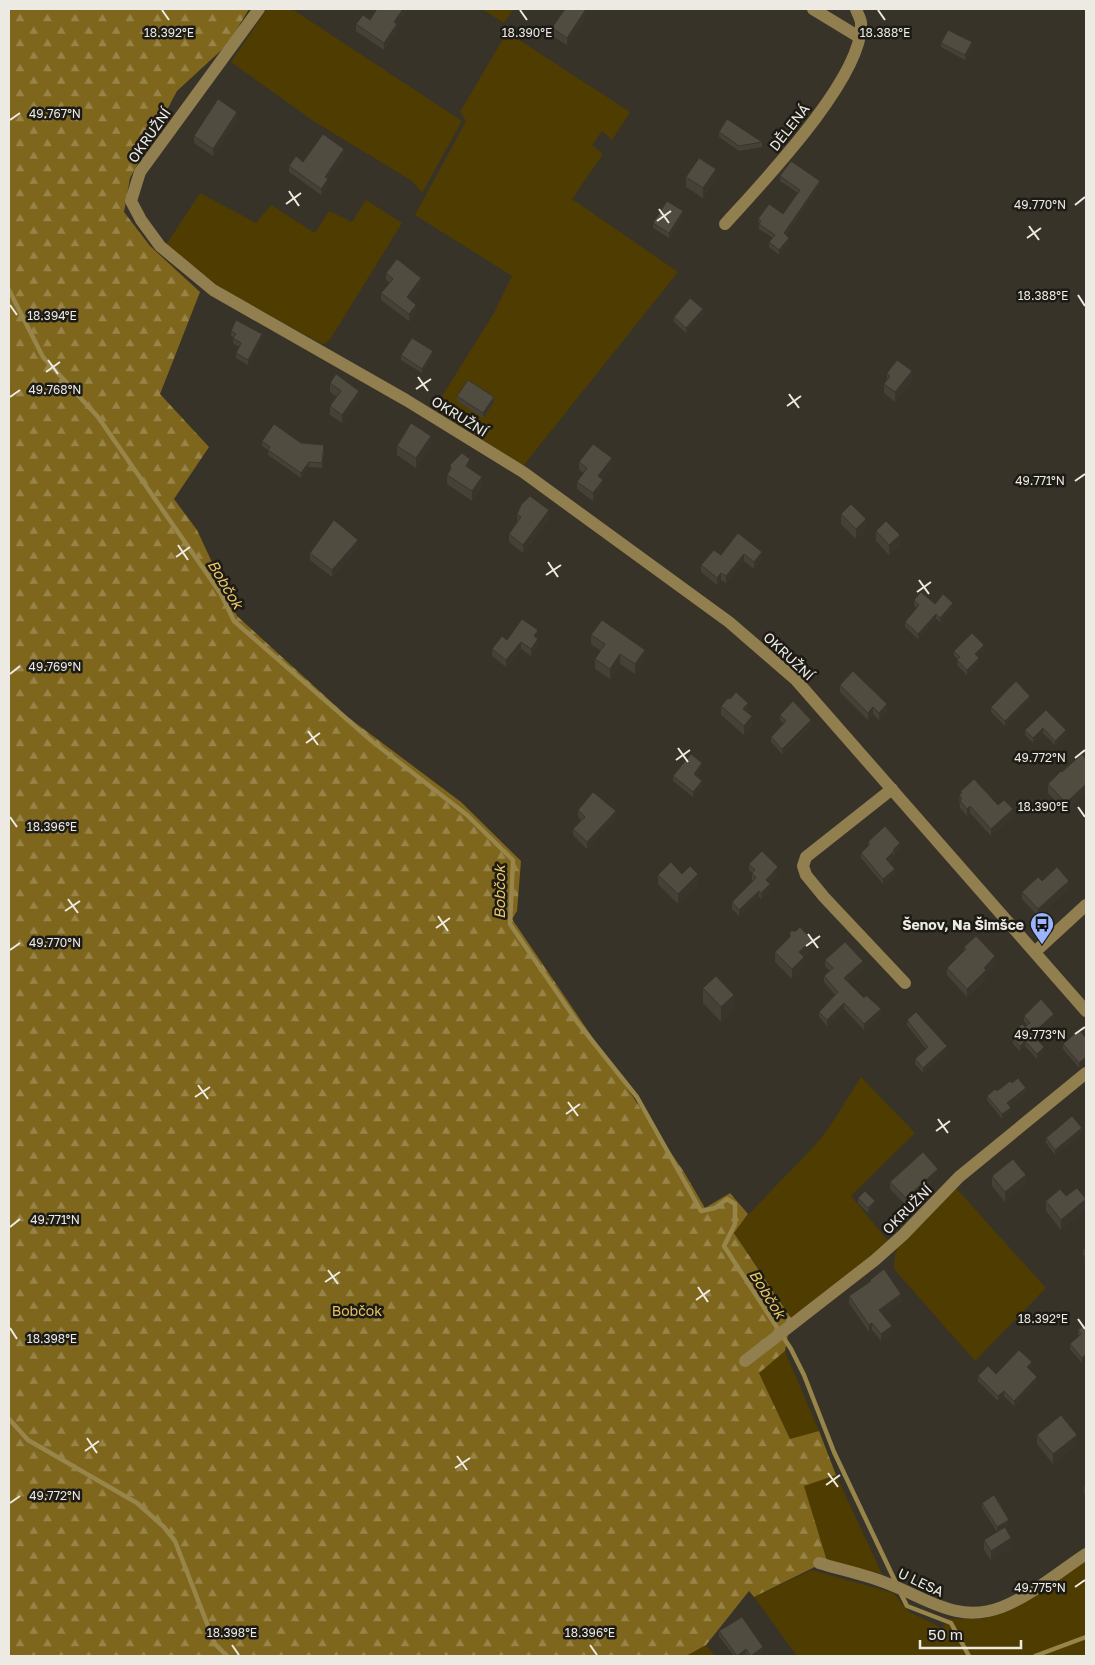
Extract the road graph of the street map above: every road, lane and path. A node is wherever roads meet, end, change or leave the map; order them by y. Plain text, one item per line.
1 (259, 9) edge
2 (813, 9) edge
3 (856, 9) edge
4 (859, 37) junction
5 (725, 224) dead end
6 (892, 789) junction
7 (1086, 906) edge
8 (1036, 951) junction
9 (905, 982) dead end
10 (1086, 1011) edge
11 (1086, 1073) edge
12 (745, 1361) dead end
13 (1086, 1554) edge
14 (819, 1563) dead end

1 - 6 street, OKRUŽNÍ
2 - 4 street
3 - 4 street, DĚLENÁ
4 - 5 street, DĚLENÁ
6 - 8 street, OKRUŽNÍ
6 - 9 street
7 - 8 street
8 - 10 street, OKRUŽNÍ
11 - 12 street, OKRUŽNÍ
13 - 14 street, U LESA

